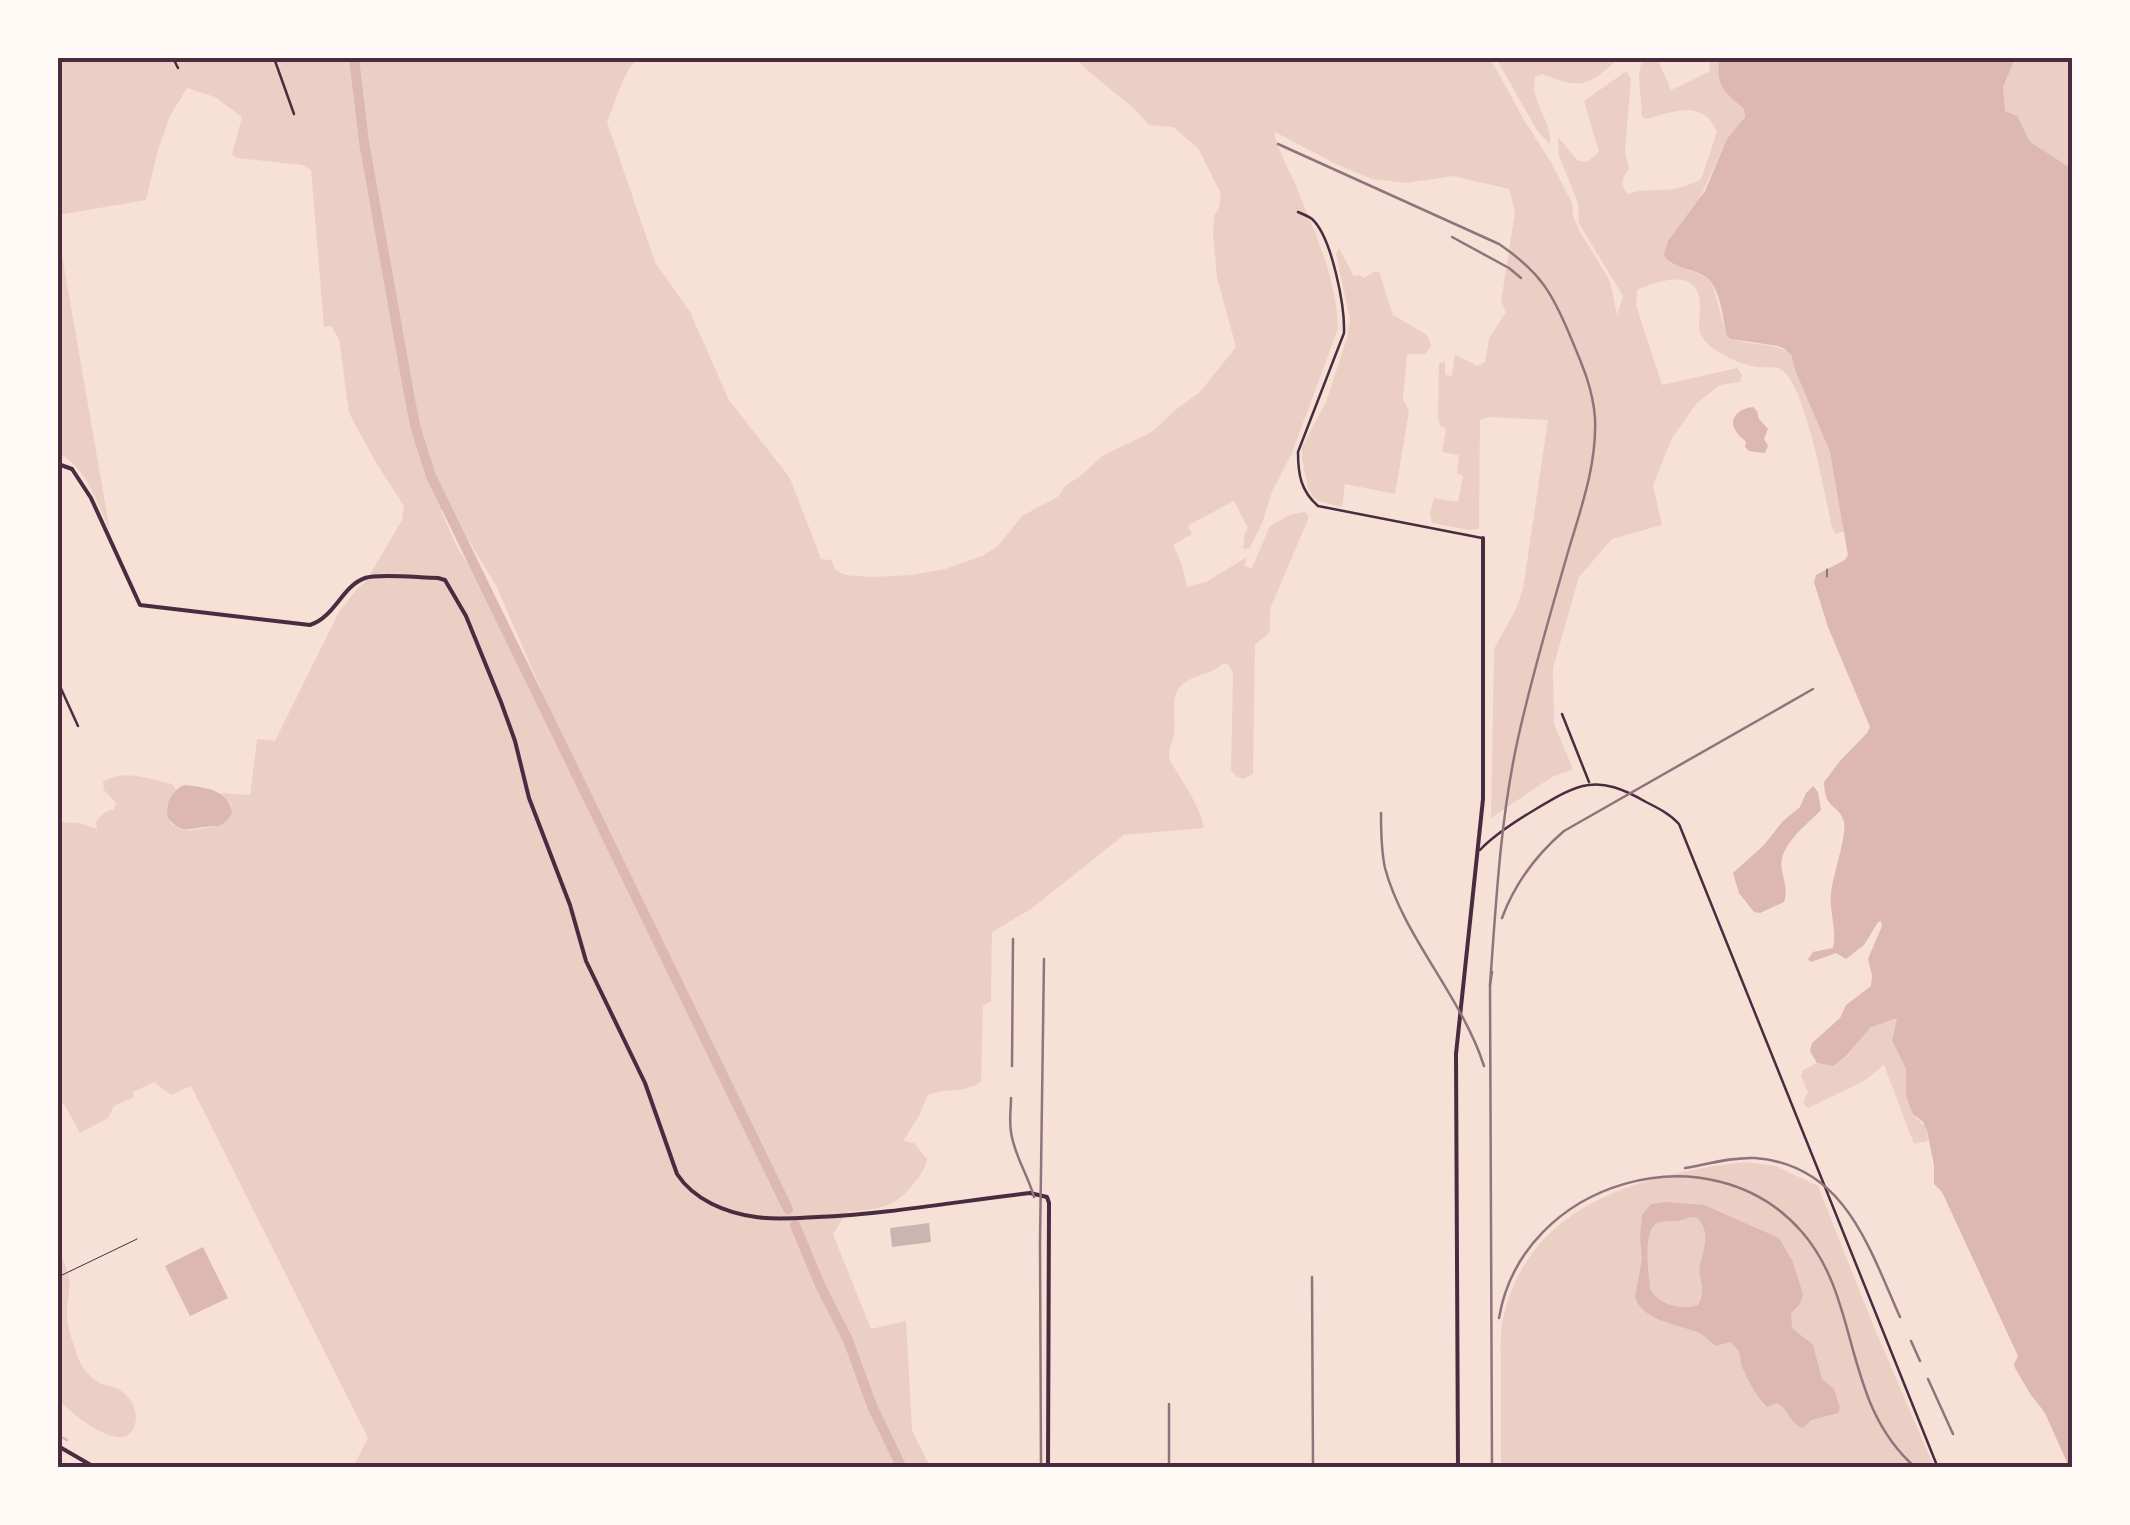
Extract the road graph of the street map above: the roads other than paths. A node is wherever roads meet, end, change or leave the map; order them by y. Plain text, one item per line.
1 (173, 58) edge
2 (274, 58) edge
3 (178, 68) dead end
4 (294, 114) dead end
5 (1298, 212) dead end
6 (58, 464) edge
7 (1483, 538) joint
8 (58, 682) edge
9 (1562, 714) dead end
10 (78, 726) dead end
11 (1590, 784) junction
12 (1478, 853) junction
13 (138, 1240) dead end
14 (58, 1277) edge
15 (58, 1446) edge
16 (96, 1468) edge
17 (1048, 1468) edge
18 (1458, 1468) edge
19 (1938, 1468) edge

1 - 3 street
2 - 4 street
5 - 7 street
6 - 17 street
7 - 12 street
8 - 10 street
9 - 11 street
11 - 12 street
11 - 19 street
12 - 18 street
13 - 14 lane
15 - 16 street

